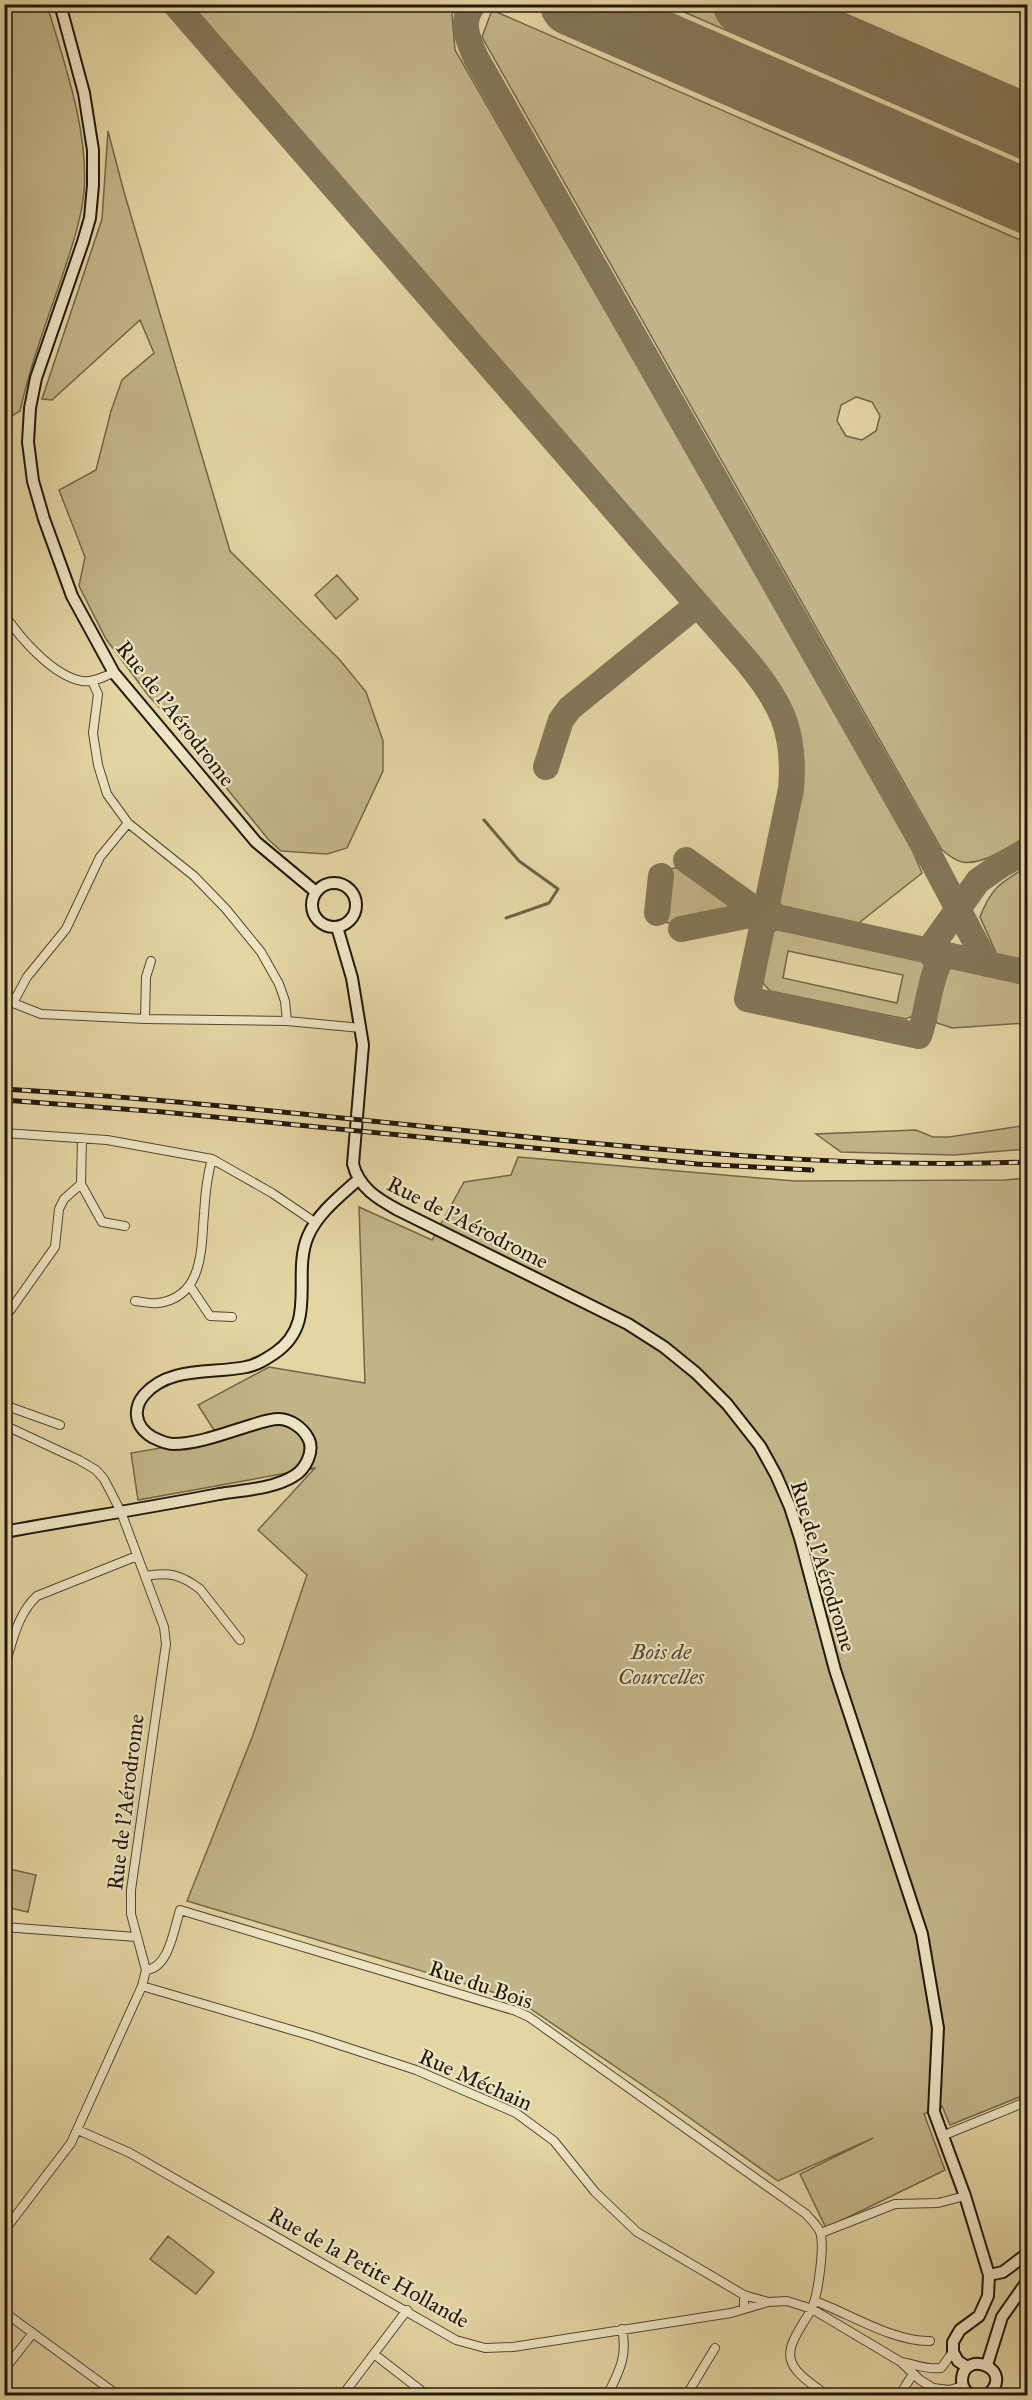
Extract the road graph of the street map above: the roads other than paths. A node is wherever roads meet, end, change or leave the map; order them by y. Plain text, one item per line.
1 (60, 4) edge
2 (4, 614) edge
3 (114, 673) junction
4 (92, 681) junction
5 (128, 823) junction
6 (316, 892) junction
7 (337, 927) junction
8 (151, 961) dead end
9 (145, 1019) junction
10 (287, 1021) junction
11 (361, 1028) junction
12 (4, 1133) edge
13 (82, 1138) junction
14 (212, 1159) junction
15 (359, 1179) junction
16 (81, 1184) junction
17 (316, 1223) junction
18 (125, 1226) dead end
19 (190, 1286) junction
20 (135, 1301) dead end
21 (232, 1317) dead end
22 (4, 1319) edge
23 (4, 1405) edge
24 (4, 1425) edge
25 (60, 1425) dead end
26 (121, 1512) junction
27 (4, 1532) edge
28 (137, 1556) junction
29 (145, 1576) junction
30 (240, 1640) dead end
31 (4, 1668) edge
32 (4, 1927) edge
33 (136, 1937) junction
34 (146, 1970) junction
35 (142, 1986) junction
36 (1028, 2101) edge
37 (78, 2130) junction
38 (942, 2136) junction
39 (966, 2196) junction
40 (4, 2231) edge
41 (821, 2233) junction
42 (1028, 2253) edge
43 (989, 2275) junction
44 (1028, 2280) edge
45 (744, 2295) junction
46 (768, 2302) junction
47 (813, 2305) junction
48 (744, 2309) junction
49 (407, 2310) junction
50 (4, 2313) edge
51 (622, 2329) junction
52 (33, 2333) junction
53 (930, 2341) dead end
54 (715, 2348) dead end
55 (953, 2352) junction
56 (375, 2354) junction
57 (901, 2362) junction
58 (987, 2365) junction
59 (967, 2367) junction
60 (4, 2370) edge
61 (913, 2374) junction
62 (963, 2386) junction
63 (119, 2396) edge
64 (342, 2396) edge
65 (428, 2396) edge
66 (607, 2396) edge
67 (686, 2396) edge
68 (827, 2396) edge
69 (899, 2396) edge
70 (973, 2396) edge
71 (986, 2396) edge

1 - 3 street, Rue de l'Aérodrome
2 - 4 street
3 - 4 street
3 - 6 street, Rue de l'Aérodrome
4 - 5 street
5 - 9 street
5 - 10 street
6 - 7 street
6 - 7 street
7 - 11 street, Rue de l'Aérodrome
8 - 9 street
9 - 10 street
10 - 11 street
11 - 15 street, Rue de l'Aérodrome
12 - 13 street
13 - 14 street
13 - 16 street
14 - 17 street
14 - 19 street
15 - 17 street
15 - 38 street, Rue de l'Aérodrome
16 - 18 street
16 - 22 street
17 - 26 street
19 - 20 street
19 - 21 street
23 - 25 street
24 - 26 street, Rue de l'Aérodrome
26 - 27 street
26 - 28 street, Rue de l'Aérodrome
28 - 29 street, Rue de l'Aérodrome
28 - 31 street
29 - 30 street
29 - 33 street, Rue de l'Aérodrome
32 - 33 street
33 - 34 street, Rue de l'Aérodrome
34 - 35 street
34 - 41 street, Rue du Bois
35 - 37 street
35 - 45 street, Rue Méchain
36 - 38 street
37 - 40 street
37 - 49 street, Rue de la Petite Hollande
38 - 39 street, Rue de l'Aérodrome
39 - 41 street
39 - 43 street, Rue de l'Aérodrome
41 - 47 street
42 - 43 street
43 - 55 street, Rue de l'Aérodrome
44 - 58 street
45 - 46 street, Rue Méchain
45 - 48 street
46 - 47 street
46 - 48 street, Rue de la Petite Hollande
47 - 53 street
47 - 57 street
47 - 68 street
48 - 51 street, Rue de la Petite Hollande
49 - 51 street, Rue de la Petite Hollande
49 - 56 street
50 - 52 street
51 - 66 street
52 - 60 street
52 - 63 street
54 - 67 street
55 - 57 street
55 - 59 street
56 - 64 street
56 - 65 street
57 - 61 street
58 - 59 street
58 - 71 street
59 - 62 street
61 - 62 street
61 - 69 street
62 - 70 street

